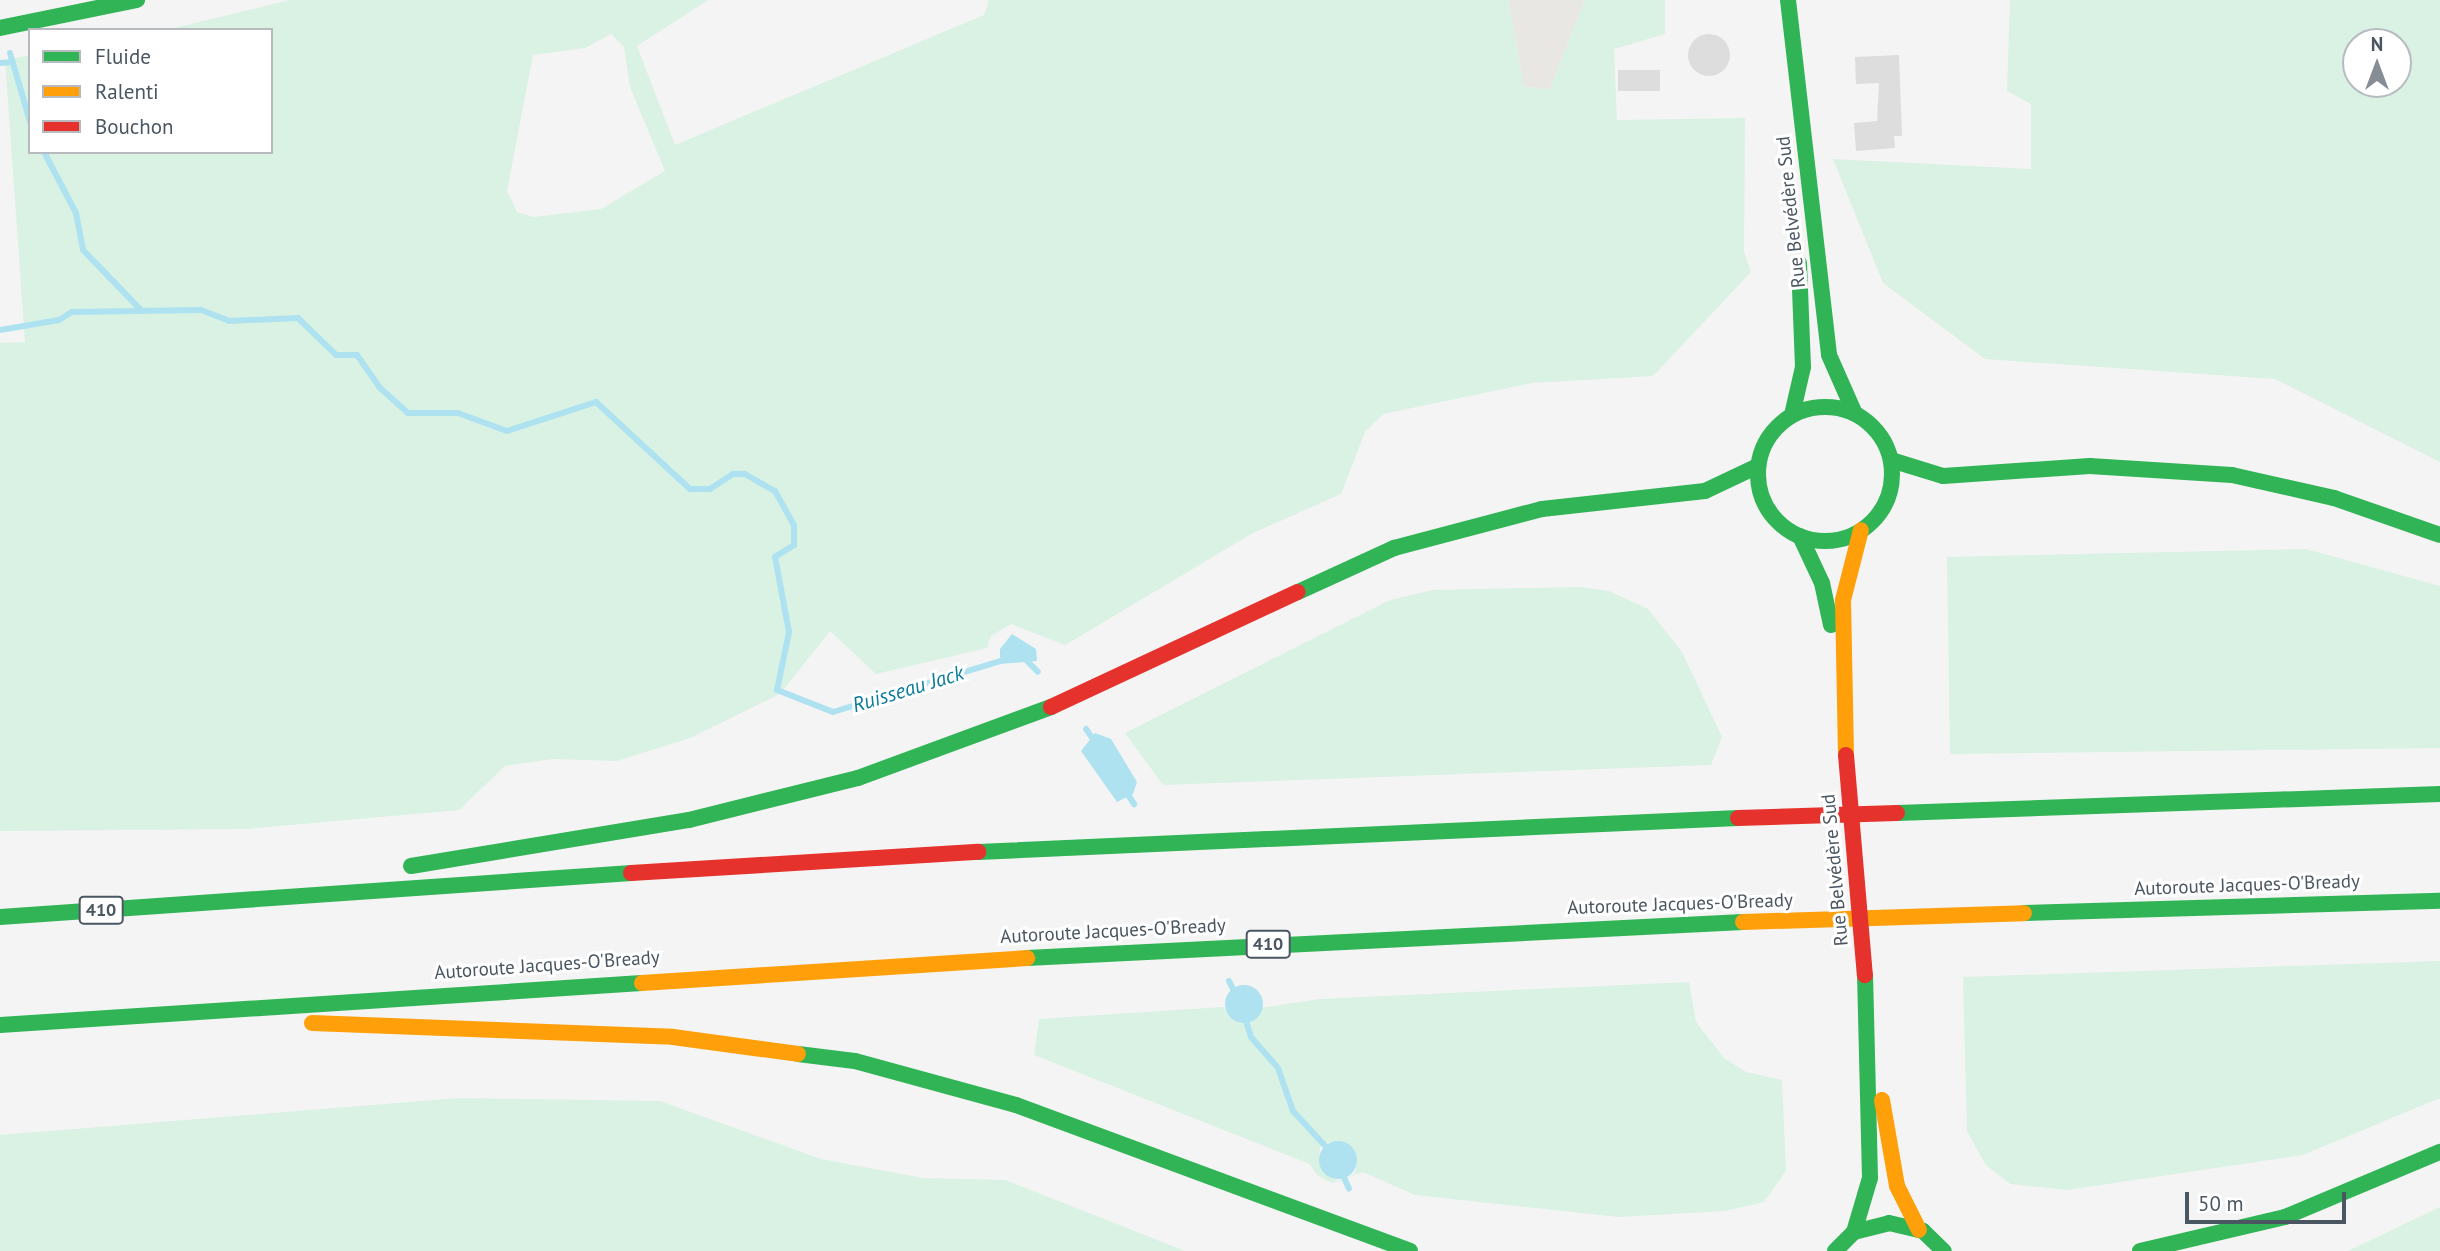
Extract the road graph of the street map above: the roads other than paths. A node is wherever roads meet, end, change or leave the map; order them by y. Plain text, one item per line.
1 (137, 0) edge
2 (1787, 0) edge
3 (0, 28) edge
4 (1855, 414) junction
5 (1792, 415) junction
6 (1891, 460) junction
7 (1758, 466) junction
8 (1861, 530) junction
9 (2440, 535) edge
10 (1800, 536) junction
11 (1842, 691) junction
12 (2440, 794) edge
13 (396, 868) dead end
14 (369, 873) dead end
15 (2440, 901) edge
16 (168, 905) junction
17 (0, 917) edge
18 (98, 1018) junction
19 (0, 1025) edge
20 (1870, 1045) junction
21 (2440, 1152) edge
22 (1919, 1230) junction
23 (1854, 1232) junction
24 (1410, 1251) edge
25 (1835, 1251) edge
26 (1944, 1251) edge
27 (2140, 1251) edge

1 - 3 main road
2 - 4 main road, Rue Belvédère Sud
2 - 5 main road, Rue Belvédère Sud
4 - 5 main road
4 - 6 main road
5 - 7 main road
6 - 8 main road
6 - 9 main road
7 - 10 main road
7 - 13 main road
8 - 10 main road
8 - 11 main road, Rue Belvédère Sud
10 - 11 main road, Rue Belvédère Sud
11 - 20 main road, Rue Belvédère Sud, bridge
12 - 16 main road, 410
14 - 16 main road
15 - 18 main road, Autoroute Jacques-O'Bready / 410
16 - 17 main road, 410
18 - 19 main road, Autoroute Jacques-O'Bready / 410
18 - 24 main road
20 - 22 main road, Rue Belvédère Sud
20 - 23 main road, Rue Belvédère Sud
21 - 27 main road
22 - 23 main road
22 - 26 main road
23 - 25 main road

